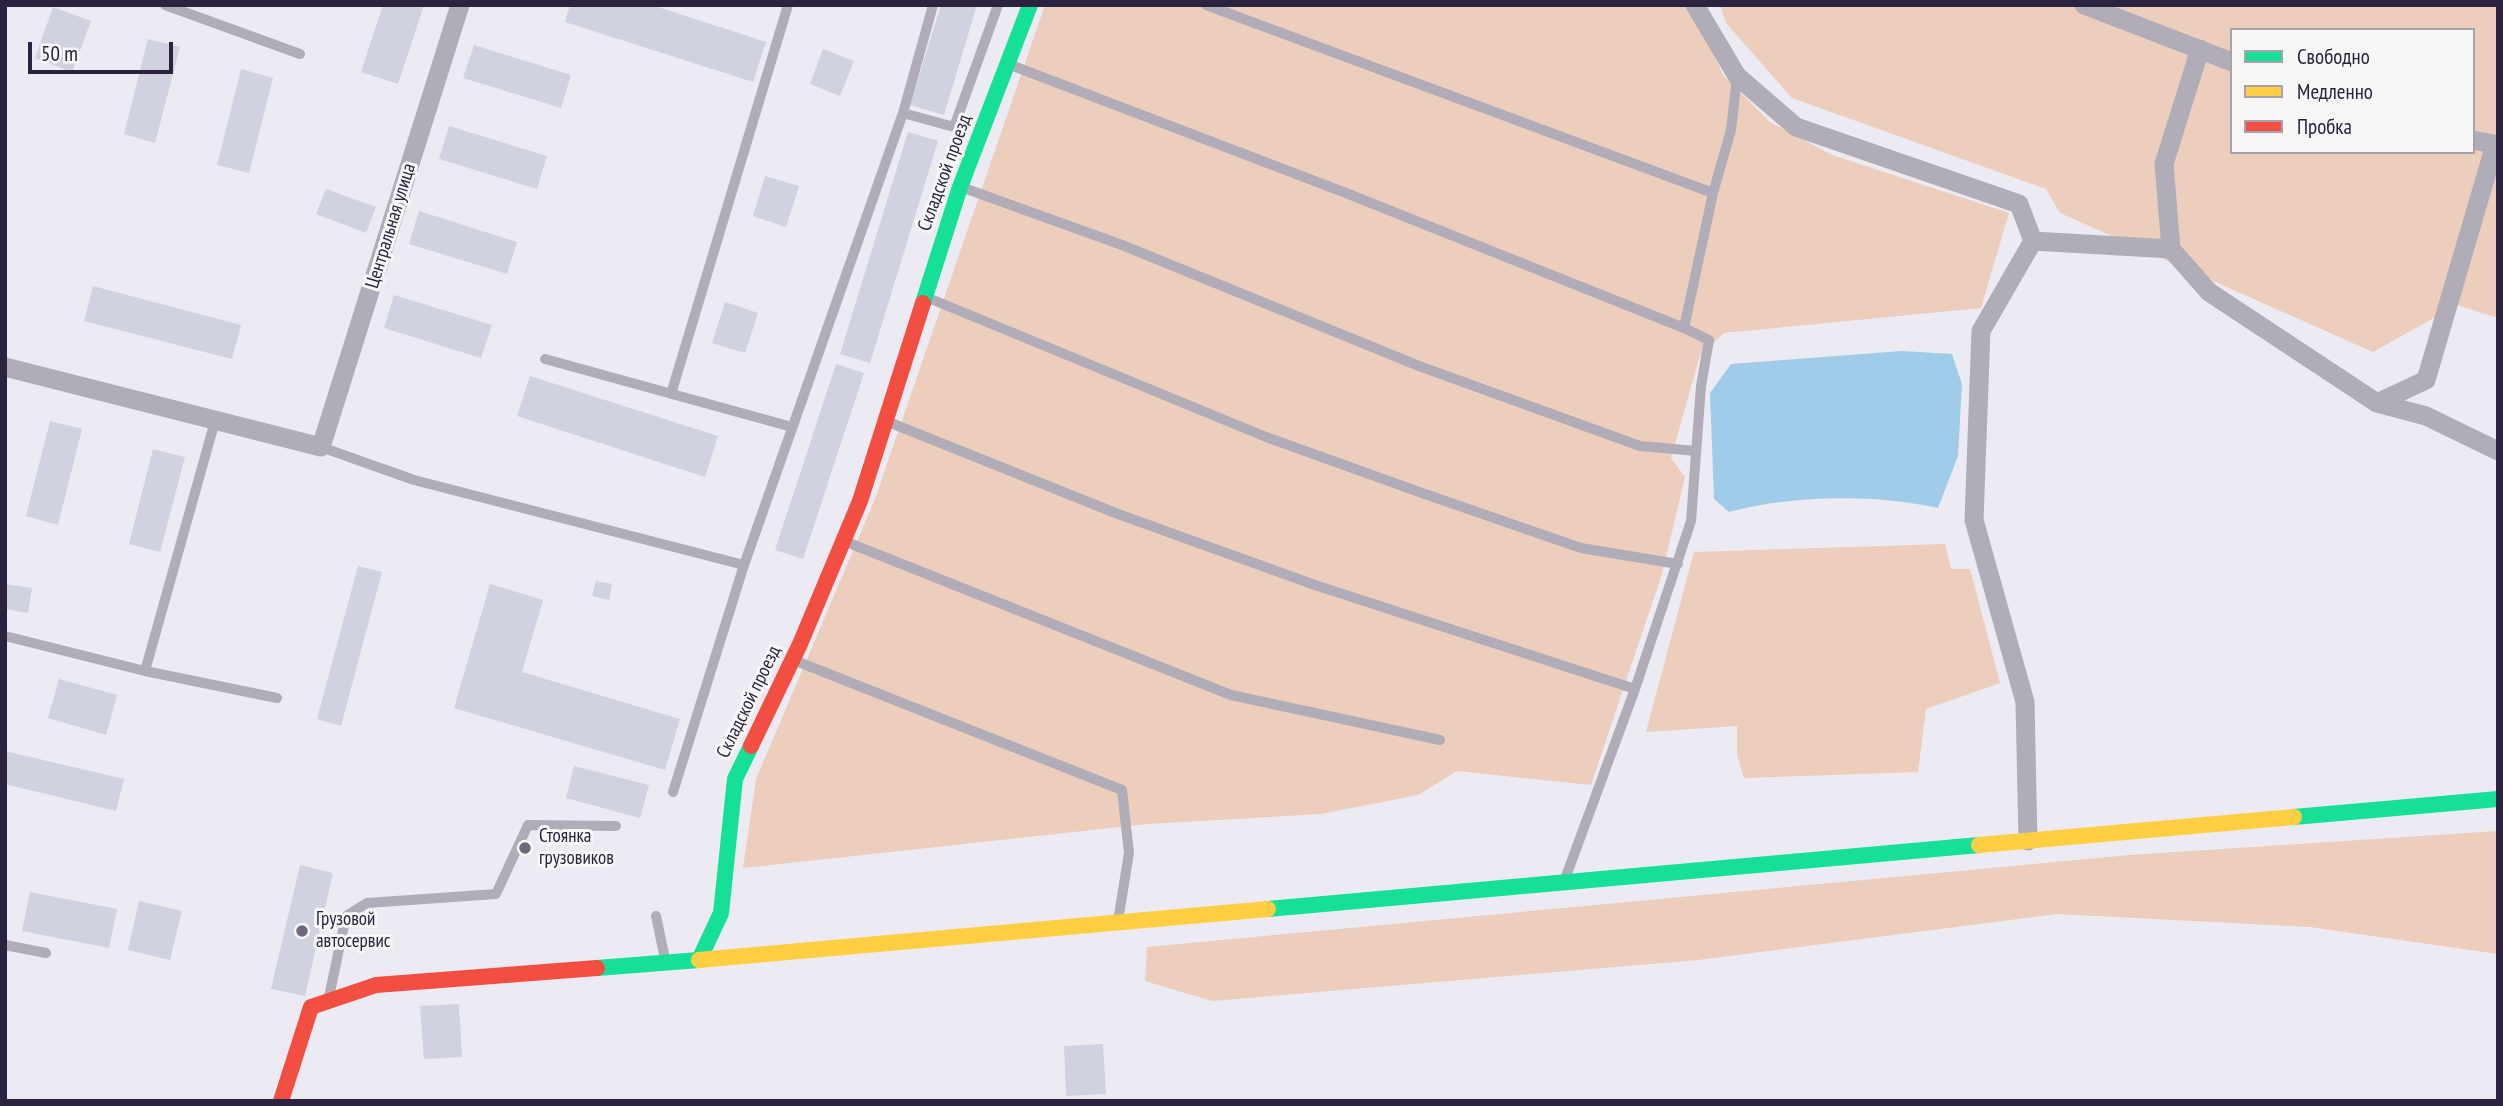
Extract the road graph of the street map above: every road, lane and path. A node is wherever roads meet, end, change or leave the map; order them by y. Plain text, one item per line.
1 (165, 5) edge
2 (460, 5) edge
3 (788, 5) edge
4 (933, 5) edge
5 (998, 5) edge
6 (1030, 5) edge
7 (1206, 5) edge
8 (1695, 5) edge
9 (2084, 5) edge
10 (2200, 49) junction
11 (300, 54) dead end
12 (2230, 61) edge
13 (1007, 64) junction
14 (1737, 76) junction
15 (902, 113) junction
16 (2475, 140) edge
17 (2496, 145) edge
18 (960, 187) junction
19 (1713, 192) junction
20 (2032, 241) junction
21 (2171, 249) junction
22 (925, 296) junction
23 (1684, 328) junction
24 (545, 359) dead end
25 (5, 368) edge
26 (671, 394) junction
27 (2377, 403) junction
28 (215, 421) junction
29 (886, 421) junction
30 (792, 426) junction
31 (321, 447) junction
32 (1696, 451) junction
33 (2498, 451) edge
34 (843, 541) junction
35 (1678, 564) junction
36 (744, 565) junction
37 (5, 636) edge
38 (792, 660) junction
39 (145, 671) junction
40 (1635, 690) junction
41 (277, 698) dead end
42 (1440, 740) dead end
43 (673, 792) dead end
44 (2498, 799) edge
45 (616, 826) dead end
46 (2028, 841) junction
47 (1564, 882) junction
48 (656, 916) dead end
49 (1118, 923) junction
50 (5, 945) edge
51 (46, 953) dead end
52 (699, 960) junction
53 (665, 963) junction
54 (328, 1001) junction
55 (281, 1101) edge

1 - 11 lane
2 - 31 street, Центральная улица
3 - 26 lane
4 - 15 lane
5 - 15 lane
6 - 13 street, Складской проезд
7 - 19 lane
8 - 14 street
9 - 10 street
10 - 12 street
10 - 21 street
13 - 18 street, Складской проезд
13 - 23 lane
14 - 19 lane
14 - 20 street
15 - 30 lane
16 - 17 street
17 - 27 street
18 - 22 street, Складской проезд
18 - 32 lane
19 - 23 lane
20 - 21 street
20 - 46 street
21 - 27 street
22 - 29 street, Складской проезд
22 - 35 lane
23 - 32 lane
24 - 26 lane
25 - 28 street
26 - 30 lane
27 - 33 street
28 - 31 street
28 - 39 lane
29 - 34 street, Складской проезд
29 - 40 lane
30 - 36 lane
31 - 36 lane
32 - 35 lane
34 - 38 street, Складской проезд
34 - 42 lane
35 - 40 lane
36 - 43 lane
37 - 39 lane
38 - 49 lane
38 - 52 street, Складской проезд
39 - 41 lane
40 - 47 lane
44 - 46 street
45 - 54 lane
46 - 47 street
47 - 49 street
48 - 53 lane
49 - 52 street
50 - 51 lane
52 - 53 street
53 - 54 street
54 - 55 street

